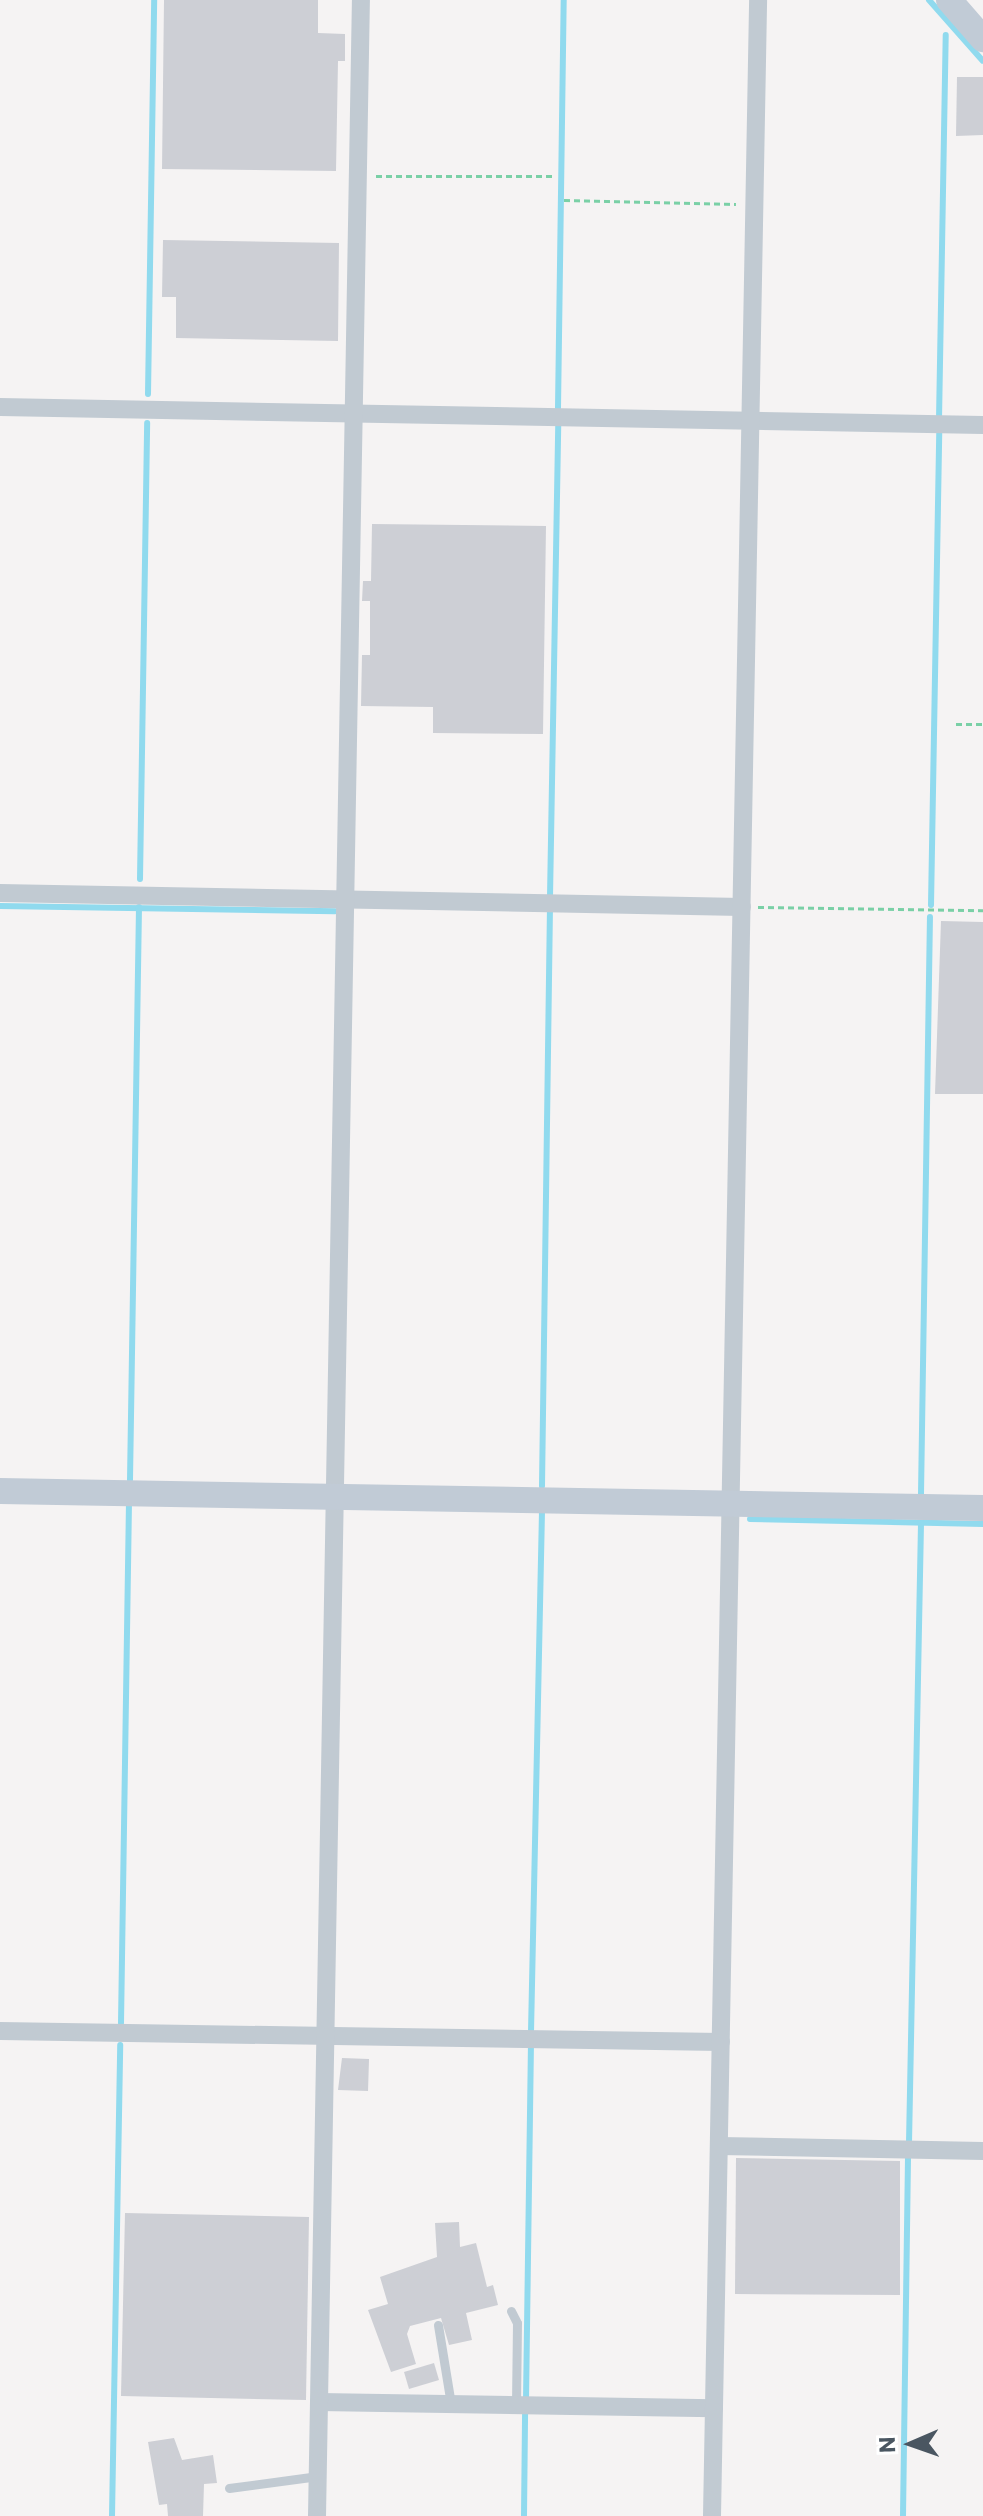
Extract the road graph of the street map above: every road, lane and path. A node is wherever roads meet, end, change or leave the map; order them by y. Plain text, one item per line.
1 (361, 0) edge
2 (758, 0) edge
3 (949, 0) edge
4 (983, 39) edge
5 (358, 176) junction
6 (552, 176) dead end
7 (564, 200) dead end
8 (754, 205) junction
9 (0, 407) edge
10 (355, 414) junction
11 (750, 421) junction
12 (983, 425) edge
13 (956, 724) dead end
14 (983, 724) edge
15 (0, 893) edge
16 (345, 900) junction
17 (742, 907) junction
18 (983, 910) edge
19 (0, 1491) edge
20 (335, 1497) junction
21 (731, 1504) junction
22 (983, 1508) edge
23 (0, 2031) edge
24 (326, 2036) junction
25 (721, 2042) junction
26 (719, 2146) junction
27 (983, 2151) edge
28 (511, 2311) dead end
29 (438, 2325) dead end
30 (319, 2402) junction
31 (451, 2404) junction
32 (516, 2405) junction
33 (714, 2408) junction
34 (318, 2476) junction
35 (229, 2488) dead end
36 (317, 2516) edge
37 (712, 2516) edge

1 - 5 street
2 - 8 street
3 - 4 street
5 - 6 path
5 - 10 street
7 - 8 path
8 - 11 street
9 - 10 street
10 - 11 street
10 - 16 street
11 - 12 street
11 - 17 street
13 - 14 path
15 - 16 street
16 - 17 street
16 - 20 street
17 - 18 path
17 - 21 street
19 - 20 street
20 - 21 street
20 - 24 street
21 - 22 street
21 - 25 street
23 - 24 street
24 - 25 street
24 - 30 street
25 - 26 street
26 - 27 street
26 - 33 street
28 - 32 lane
29 - 31 lane
30 - 31 street
30 - 34 street
31 - 32 street
32 - 33 street
33 - 37 street
34 - 35 lane
34 - 36 street

